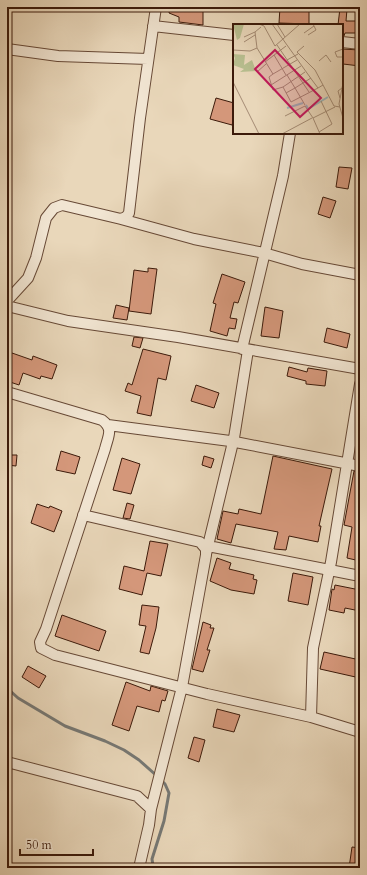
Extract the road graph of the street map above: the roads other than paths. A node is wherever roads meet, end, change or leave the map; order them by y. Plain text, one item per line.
1 (156, 7) edge
2 (153, 26) junction
3 (233, 35) edge
4 (343, 42) edge
5 (360, 44) edge
6 (7, 49) edge
7 (148, 59) junction
8 (290, 134) edge
9 (122, 219) junction
10 (264, 253) junction
11 (360, 275) edge
12 (7, 301) edge
13 (7, 306) edge
14 (245, 350) junction
15 (360, 369) edge
16 (360, 384) edge
17 (7, 392) edge
18 (108, 425) junction
19 (233, 442) junction
20 (347, 463) junction
21 (360, 466) edge
22 (83, 515) junction
23 (207, 551) junction
24 (329, 570) junction
25 (360, 576) edge
26 (182, 687) junction
27 (311, 717) junction
28 (360, 732) edge
29 (7, 762) edge
30 (151, 809) junction
31 (139, 868) edge

1 - 2 street
2 - 3 street
2 - 7 street
4 - 5 street
6 - 7 street
7 - 9 street
8 - 10 street
9 - 10 street
9 - 12 street
10 - 11 street
10 - 14 street
13 - 14 street
14 - 15 street
14 - 19 street
16 - 20 street
17 - 18 street
18 - 19 street
18 - 22 street
19 - 20 street
19 - 23 street
20 - 21 street
20 - 24 street
22 - 23 street
22 - 26 street
23 - 24 street
23 - 26 street
24 - 25 street
24 - 27 street
26 - 27 street
26 - 30 street
27 - 28 street
29 - 30 street
30 - 31 street

